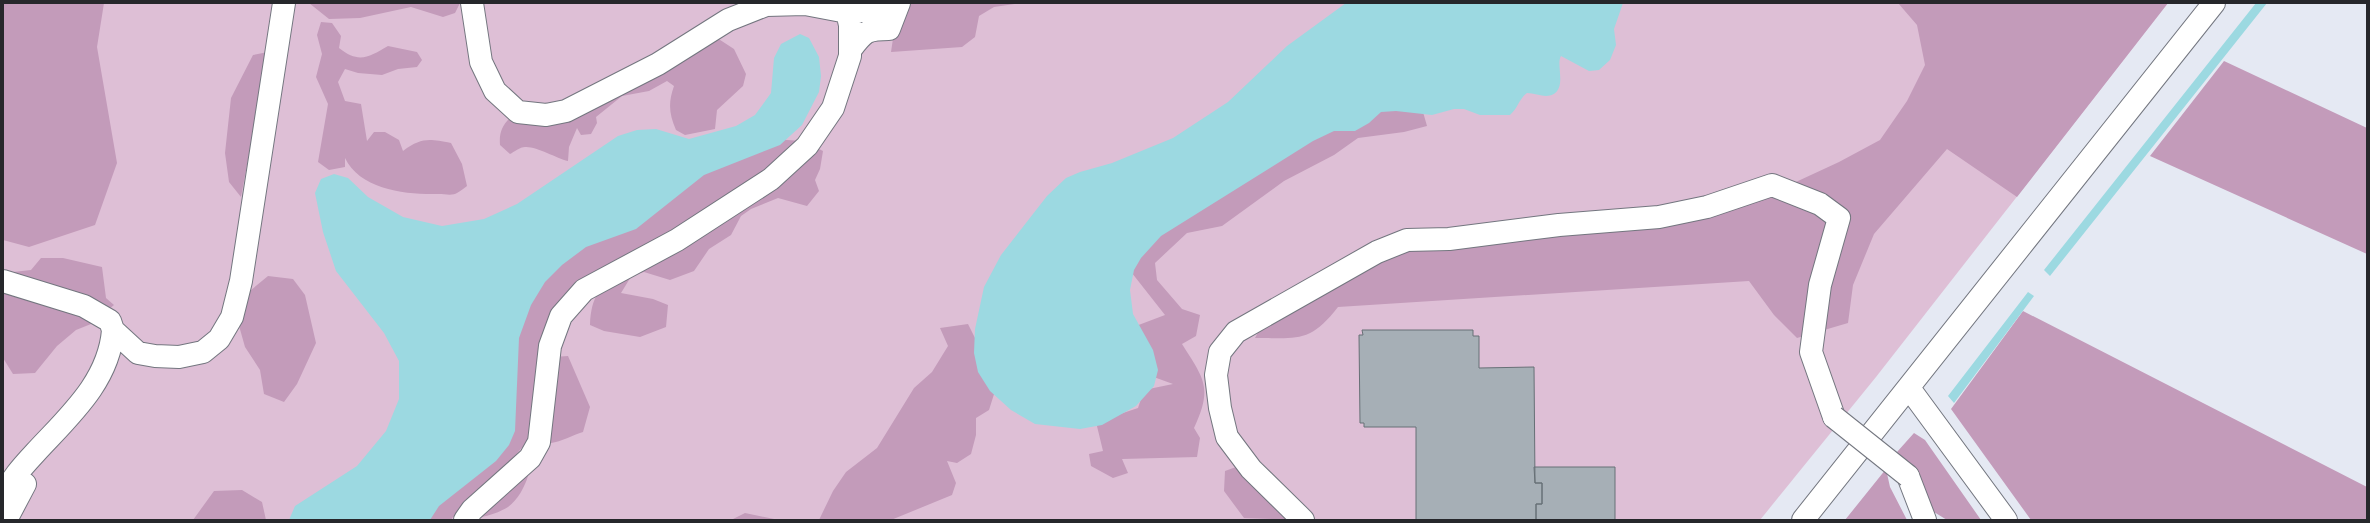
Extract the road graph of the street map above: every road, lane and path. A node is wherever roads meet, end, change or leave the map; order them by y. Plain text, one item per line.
1 (284, 3) edge
2 (472, 3) edge
3 (891, 3) edge
4 (899, 3) edge
5 (2214, 3) edge
6 (847, 12) junction
7 (851, 50) junction
8 (3, 281) edge
9 (113, 330) junction
10 (138, 353) junction
11 (107, 361) junction
12 (1909, 388) junction
13 (43, 444) junction
14 (3, 498) edge
15 (6, 520) edge
16 (465, 520) edge
17 (1303, 520) edge
18 (1803, 520) edge
19 (1925, 520) edge
20 (2006, 520) edge

1 - 10 street
2 - 6 street
3 - 6 street
4 - 7 street
5 - 12 street
6 - 7 street
7 - 16 street
8 - 9 street
9 - 10 street
9 - 11 street
10 - 11 street
11 - 13 street
12 - 18 street
12 - 20 street
13 - 14 street
13 - 15 street
17 - 19 street, bridge

